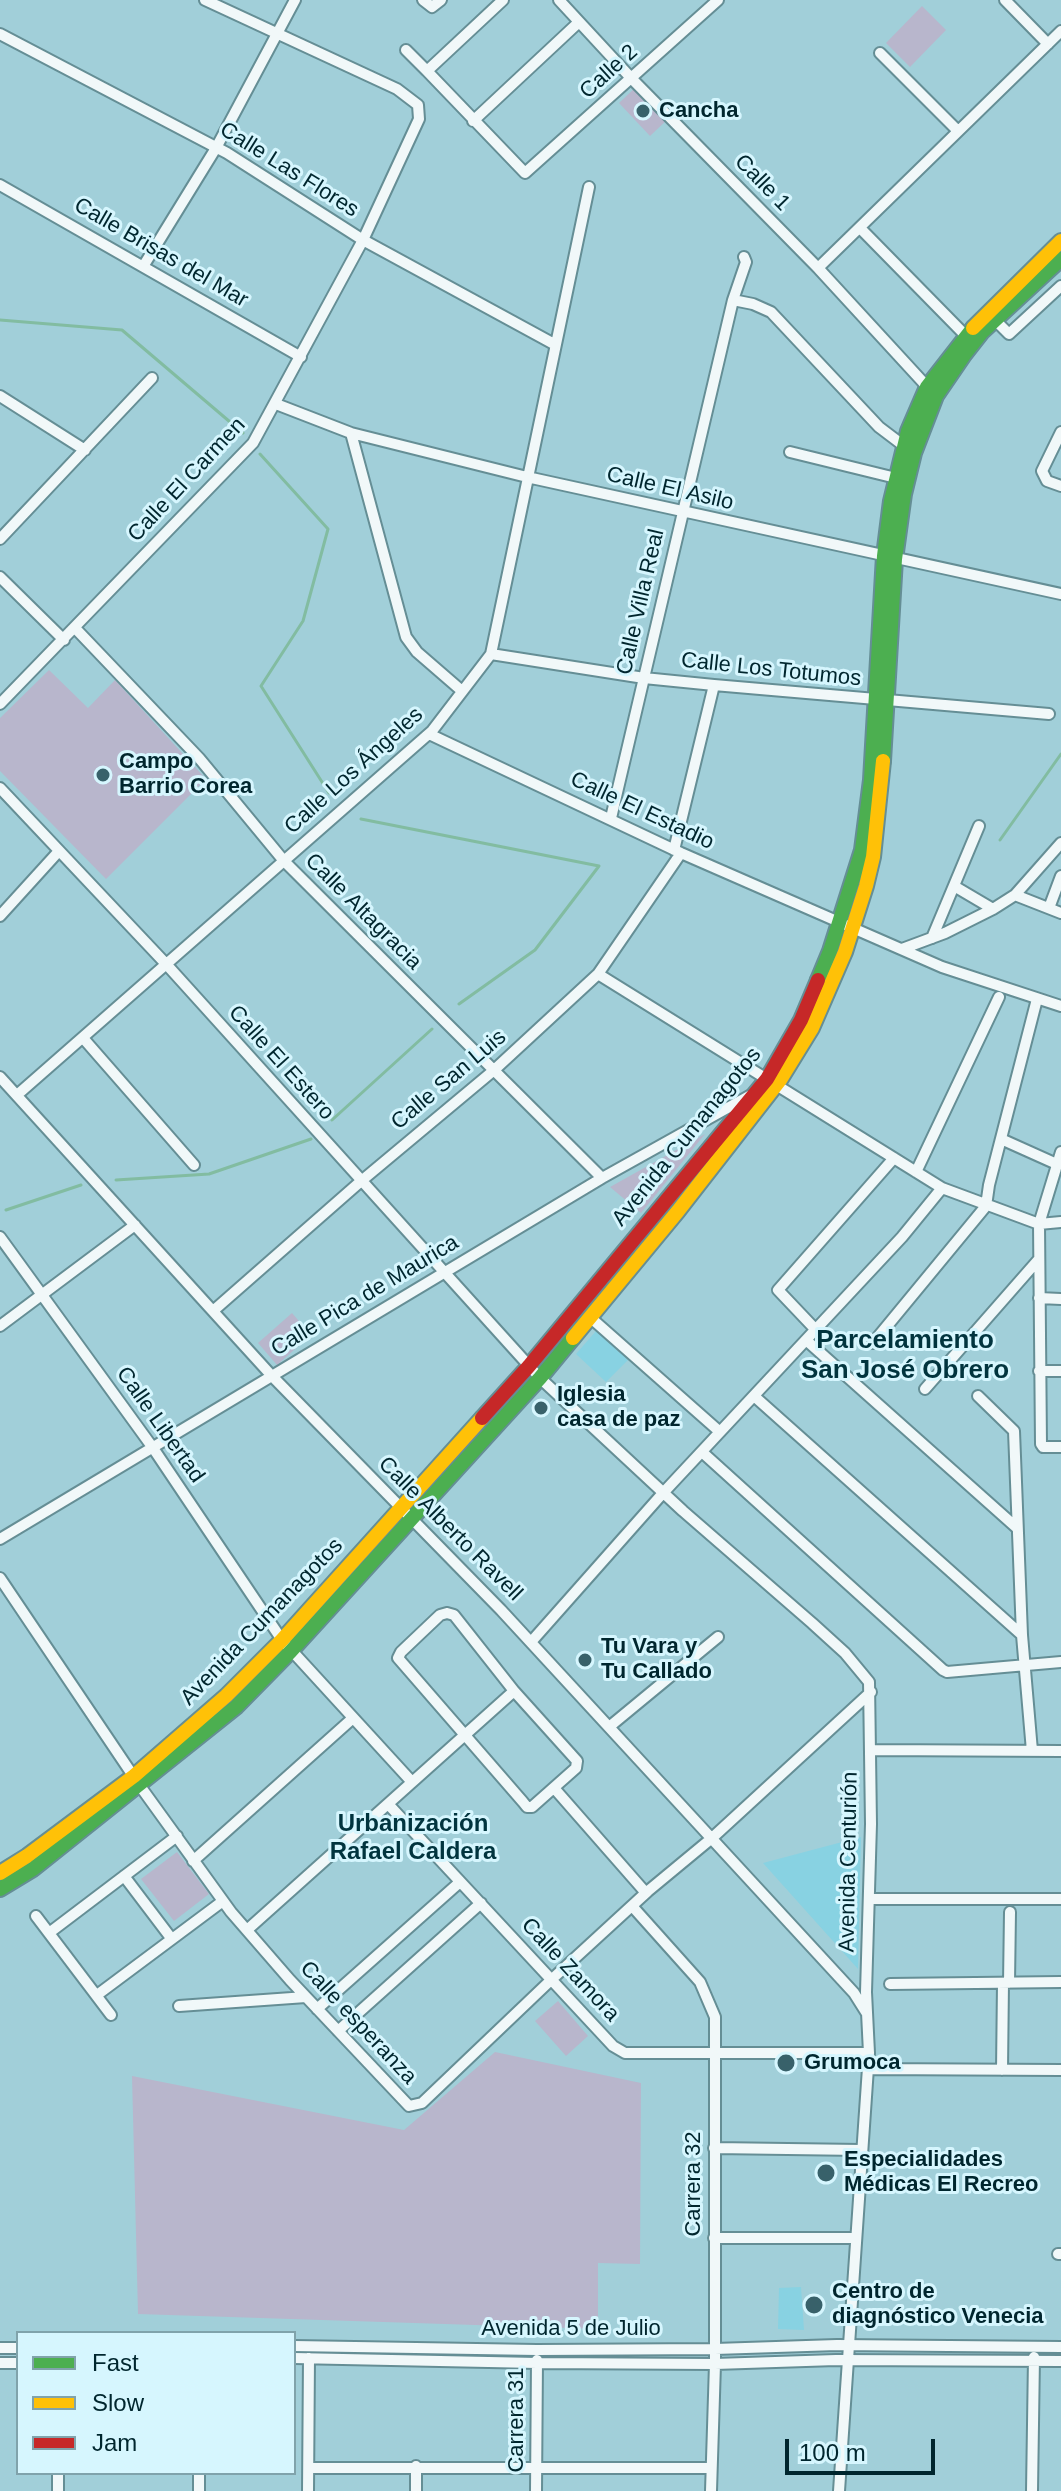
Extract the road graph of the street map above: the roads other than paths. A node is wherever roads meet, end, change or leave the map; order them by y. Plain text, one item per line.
1 (205, 0) edge
2 (295, 0) edge
3 (423, 0) edge
4 (503, 0) edge
5 (559, 0) edge
6 (718, 0) edge
7 (1005, 0) edge
8 (438, 3) edge
9 (579, 22) junction
10 (1061, 31) edge
11 (277, 33) junction
12 (0, 34) edge
13 (1048, 44) junction
14 (406, 50) dead end
15 (880, 53) dead end
16 (427, 71) junction
17 (632, 79) junction
18 (473, 121) junction
19 (958, 131) junction
20 (216, 148) junction
21 (0, 185) edge
22 (589, 187) dead end
23 (860, 228) junction
24 (363, 240) junction
25 (1061, 241) edge
26 (744, 257) dead end
27 (1061, 259) edge
28 (144, 265) junction
29 (818, 268) junction
30 (1061, 286) edge
31 (733, 300) junction
32 (995, 320) junction
33 (970, 340) junction
34 (554, 344) junction
35 (301, 357) junction
36 (152, 378) dead end
37 (932, 392) junction
38 (0, 396) edge
39 (276, 404) junction
40 (1061, 432) edge
41 (351, 433) junction
42 (85, 450) junction
43 (908, 450) junction
44 (790, 452) dead end
45 (527, 477) junction
46 (896, 478) junction
47 (1061, 486) edge
48 (683, 512) junction
49 (0, 539) edge
50 (889, 558) junction
51 (0, 577) edge
52 (1061, 594) edge
53 (75, 628) junction
54 (64, 640) junction
55 (491, 654) junction
56 (644, 678) junction
57 (714, 685) junction
58 (462, 691) junction
59 (881, 701) junction
60 (0, 704) edge
61 (1049, 714) dead end
62 (429, 734) junction
63 (0, 788) edge
64 (611, 818) junction
65 (979, 826) dead end
66 (1061, 843) edge
67 (59, 851) junction
68 (678, 851) junction
69 (284, 861) junction
70 (1061, 876) edge
71 (954, 886) junction
72 (1015, 895) junction
73 (1049, 908) junction
74 (993, 909) junction
75 (1061, 913) edge
76 (0, 916) edge
77 (846, 925) junction
78 (932, 938) junction
79 (902, 949) junction
80 (167, 965) junction
81 (598, 974) junction
82 (999, 997) dead end
83 (1037, 999) junction
84 (1061, 1006) edge
85 (83, 1038) junction
86 (493, 1071) junction
87 (0, 1077) edge
88 (771, 1082) junction
89 (755, 1093) junction
90 (17, 1095) junction
91 (1001, 1139) junction
92 (1061, 1152) edge
93 (894, 1158) junction
94 (194, 1165) dead end
95 (1058, 1165) edge
96 (916, 1172) junction
97 (602, 1178) junction
98 (360, 1182) junction
99 (942, 1188) junction
100 (986, 1206) junction
101 (1061, 1222) edge
102 (1039, 1224) junction
103 (135, 1225) junction
104 (0, 1237) edge
105 (1039, 1259) junction
106 (444, 1272) junction
107 (41, 1295) junction
108 (1039, 1298) junction
109 (1061, 1299) edge
110 (213, 1311) junction
111 (591, 1318) junction
112 (0, 1326) edge
113 (816, 1330) junction
114 (806, 1340) junction
115 (873, 1343) dead end
116 (1039, 1371) junction
117 (1061, 1371) edge
118 (535, 1372) junction
119 (271, 1375) junction
120 (925, 1389) dead end
121 (754, 1396) junction
122 (978, 1396) dead end
123 (720, 1432) junction
124 (1061, 1447) edge
125 (153, 1448) junction
126 (702, 1452) junction
127 (663, 1493) junction
128 (405, 1514) junction
129 (1017, 1528) junction
130 (0, 1539) edge
131 (0, 1578) edge
132 (1022, 1635) junction
133 (718, 1637) dead end
134 (531, 1642) junction
135 (286, 1645) junction
136 (1061, 1662) edge
137 (1024, 1665) junction
138 (514, 1691) junction
139 (871, 1692) junction
140 (353, 1718) junction
141 (609, 1727) junction
142 (464, 1736) junction
143 (871, 1750) junction
144 (1032, 1751) junction
145 (1061, 1751) edge
146 (137, 1781) junction
147 (412, 1782) junction
148 (554, 1788) junction
149 (388, 1804) junction
150 (177, 1836) junction
151 (712, 1838) junction
152 (193, 1861) junction
153 (0, 1873) edge
154 (124, 1876) junction
155 (460, 1882) junction
156 (0, 1889) edge
157 (646, 1893) junction
158 (869, 1899) junction
159 (1061, 1899) edge
160 (223, 1901) junction
161 (481, 1903) junction
162 (632, 1906) junction
163 (1010, 1912) dead end
164 (36, 1916) dead end
165 (247, 1930) junction
166 (49, 1933) junction
167 (171, 1938) junction
168 (551, 1980) junction
169 (1061, 1982) edge
170 (1006, 1983) junction
171 (890, 1984) dead end
172 (97, 1995) junction
173 (306, 1997) junction
174 (179, 2006) dead end
175 (317, 2009) junction
176 (867, 2014) junction
177 (111, 2015) dead end
178 (338, 2031) junction
179 (869, 2053) junction
180 (715, 2054) junction
181 (868, 2069) junction
182 (1002, 2070) junction
183 (1061, 2070) edge
184 (714, 2148) junction
185 (861, 2150) junction
186 (714, 2238) junction
187 (855, 2238) junction
188 (848, 2345) junction
189 (296, 2346) edge
190 (368, 2347) junction
191 (1034, 2347) junction
192 (1061, 2347) edge
193 (715, 2349) junction
194 (537, 2350) junction
195 (296, 2358) edge
196 (309, 2358) junction
197 (369, 2360) junction
198 (848, 2360) junction
199 (1034, 2361) junction
200 (1061, 2361) edge
201 (537, 2363) junction
202 (715, 2364) junction
203 (416, 2466) junction
204 (309, 2468) junction
205 (536, 2468) junction
206 (711, 2468) junction
207 (308, 2491) edge
208 (416, 2491) edge
209 (536, 2491) edge
210 (711, 2491) edge
211 (839, 2491) edge
212 (1032, 2491) edge

1 - 11 street
2 - 11 street
3 - 8 street
4 - 16 street
5 - 9 street, Calle 1
6 - 17 street, Calle 2
7 - 13 street
9 - 17 street, Calle 1
9 - 18 street
10 - 13 street
11 - 20 street
11 - 24 street, Calle El Carmen
12 - 20 street, Calle Las Flores
13 - 19 street
14 - 16 street
15 - 19 street
16 - 18 street
17 - 18 street, Calle 2
17 - 29 street, Calle 1
19 - 23 street
20 - 24 street, Calle Las Flores
20 - 28 street
21 - 28 street, Calle Brisas del Mar
22 - 34 street, Calle Los Ángeles
23 - 29 street
23 - 33 street
24 - 34 street, Calle Las Flores
24 - 35 street, Calle El Carmen
25 - 33 street, Avenida Cumanagotos
26 - 31 street, Calle Villa Real
27 - 32 street, Avenida Cumanagotos
28 - 35 street, Calle Brisas del Mar
29 - 37 street, Calle 1
30 - 32 street
31 - 43 street
31 - 48 street, Calle Villa Real
32 - 33 street, Avenida Cumanagotos
33 - 37 street, Avenida Cumanagotos
34 - 45 street, Calle Los Ángeles
35 - 39 street, Calle El Carmen
36 - 42 street
37 - 43 street, Avenida Cumanagotos
38 - 42 street
39 - 41 street, Calle El Asilo
39 - 53 street, Calle El Carmen
40 - 47 street
41 - 45 street, Calle El Asilo
41 - 58 street
42 - 49 street
43 - 46 street, Avenida Cumanagotos
43 - 50 street, Avenida Cumanagotos
44 - 46 street
45 - 48 street, Calle El Asilo
45 - 55 street, Calle Los Ángeles
46 - 50 street, Avenida Cumanagotos
48 - 50 street, Calle El Asilo
48 - 56 street, Calle Villa Real
50 - 52 street, Calle El Asilo
50 - 59 street, Avenida Cumanagotos
51 - 54 street
53 - 54 street, Calle El Carmen
53 - 69 street, Calle Altagracia
54 - 60 street, Calle El Carmen
55 - 56 street, Calle Los Totumos
55 - 58 street, Calle Los Ángeles
56 - 57 street, Calle Los Totumos
56 - 64 street, Calle Villa Real
57 - 59 street, Calle Los Totumos
57 - 68 street, Calle San Luis
58 - 62 street, Calle Los Ángeles
59 - 61 street, Calle Los Totumos
59 - 77 street, Avenida Cumanagotos
62 - 64 street, Calle El Estadio
62 - 69 street, Calle Los Ángeles
63 - 67 street, Calle El Estero
64 - 68 street, Calle El Estadio
65 - 71 street
66 - 72 street
67 - 76 street
67 - 80 street, Calle El Estero
68 - 77 street, Calle El Estadio
68 - 81 street, Calle San Luis
69 - 80 street, Calle Los Ángeles
69 - 86 street, Calle Altagracia
70 - 73 street
71 - 74 street
71 - 78 street
72 - 73 street
72 - 74 street
73 - 75 street
74 - 78 street
77 - 79 street
77 - 88 street, Avenida Cumanagotos
78 - 79 street
79 - 83 street
80 - 85 street, Calle Los Ángeles
80 - 98 street, Calle El Estero
81 - 86 street, Calle San Luis
81 - 88 street
82 - 96 street
83 - 84 street
83 - 91 street
85 - 90 street, Calle Los Ángeles
85 - 94 street
86 - 97 street, Calle Altagracia
86 - 98 street, Calle San Luis
87 - 90 street, Calle Alberto Ravell
88 - 89 street, Avenida Cumanagotos
88 - 93 street
88 - 111 street, Avenida Cumanagotos
89 - 97 street, Calle Pica de Maurica
89 - 118 street, Avenida Cumanagotos
90 - 103 street, Calle Alberto Ravell
91 - 95 street
91 - 100 street
92 - 95 street
93 - 96 street
93 - 113 street
95 - 102 street
96 - 99 street
97 - 106 street, Calle Pica de Maurica
98 - 106 street, Calle El Estero
98 - 110 street, Calle San Luis
99 - 100 street
99 - 113 street
100 - 102 street
100 - 115 street
101 - 102 street
102 - 105 street
103 - 107 street
103 - 110 street, Calle Alberto Ravell
104 - 107 street, Calle Libertad
105 - 108 street
105 - 120 street
106 - 118 street, Calle El Estero
106 - 119 street, Calle Pica de Maurica
107 - 112 street
107 - 125 street, Calle Libertad
108 - 109 street
108 - 116 street
110 - 119 street, Calle Alberto Ravell
111 - 118 street, Avenida Cumanagotos
111 - 123 street
113 - 114 street
114 - 121 street
114 - 129 street
116 - 117 street
116 - 124 street
118 - 127 street
118 - 128 street, Avenida Cumanagotos
119 - 125 street, Calle Pica de Maurica
119 - 128 street, Calle Alberto Ravell
121 - 123 street
121 - 132 street
122 - 129 street
123 - 126 street
125 - 130 street, Calle Pica de Maurica
125 - 135 street, Calle Libertad
126 - 127 street
126 - 137 street
127 - 134 street
127 - 139 street
128 - 134 street, Calle Alberto Ravell
128 - 135 street, Avenida Cumanagotos
129 - 132 street
131 - 146 street, Calle esperanza
132 - 137 street
133 - 141 street
134 - 141 street, Calle Alberto Ravell
135 - 140 street, Calle Libertad
135 - 146 street, Avenida Cumanagotos
136 - 137 street
137 - 144 street
138 - 142 street
138 - 142 street
138 - 148 street
139 - 143 street, Avenida Centurión
139 - 151 street, Calle esperanza
140 - 147 street, Calle Libertad
140 - 152 street
141 - 151 street, Calle Alberto Ravell
142 - 147 street
142 - 148 street
143 - 144 street
143 - 158 street, Avenida Centurión
144 - 145 street
146 - 150 street, Calle esperanza
146 - 153 street, Avenida Cumanagotos
146 - 156 street, Avenida Cumanagotos
147 - 149 street
148 - 157 street
149 - 155 street, Calle Zamora
149 - 165 street
150 - 152 street, Calle esperanza
150 - 154 street
151 - 157 street, Calle esperanza
151 - 176 street, Calle Alberto Ravell
152 - 160 street, Calle esperanza
154 - 166 street
154 - 167 street
155 - 161 street, Calle Zamora
155 - 175 street
157 - 162 street, Calle esperanza
158 - 159 street
158 - 176 street, Avenida Centurión
160 - 165 street, Calle esperanza
160 - 167 street
161 - 168 street, Calle Zamora
161 - 178 street
162 - 168 street, Calle esperanza
162 - 180 street, Carrera 32
163 - 170 street
164 - 166 street
165 - 173 street, Calle esperanza
166 - 172 street
167 - 172 street
168 - 178 street, Calle esperanza
168 - 180 street, Calle Zamora
169 - 170 street
170 - 171 street
170 - 182 street
172 - 177 street
173 - 174 street
173 - 175 street, Calle esperanza
175 - 178 street, Calle esperanza
176 - 179 street, Avenida Centurión
179 - 180 street, Calle Zamora
179 - 181 street, Avenida Centurión
180 - 184 street, Carrera 32
181 - 182 street
181 - 185 street, Avenida Centurión
182 - 183 street
184 - 185 street
184 - 186 street, Carrera 32
185 - 187 street, Avenida Centurión
186 - 187 street
186 - 193 street, Carrera 32
187 - 188 street, Avenida Centurión
188 - 191 street, Avenida 5 de Julio
188 - 193 street, Avenida 5 de Julio
188 - 198 street, Avenida Centurión
189 - 190 street, Avenida 5 de Julio
190 - 194 street, Avenida 5 de Julio
190 - 197 street
191 - 192 street, Avenida 5 de Julio
191 - 199 street
193 - 194 street, Avenida 5 de Julio
193 - 202 street, Carrera 32
194 - 201 street, Carrera 31
195 - 196 street, Avenida 5 de Julio
196 - 197 street, Avenida 5 de Julio
196 - 204 street
197 - 201 street, Avenida 5 de Julio
198 - 199 street, Avenida 5 de Julio
198 - 202 street, Avenida 5 de Julio
198 - 211 street, Avenida Centurión
199 - 200 street, Avenida 5 de Julio
199 - 212 street
201 - 202 street, Avenida 5 de Julio
201 - 205 street, Carrera 31
202 - 206 street, Carrera 32
203 - 204 street
203 - 205 street
203 - 208 street
204 - 207 street
205 - 206 street
205 - 209 street, Carrera 31
206 - 210 street, Carrera 32

